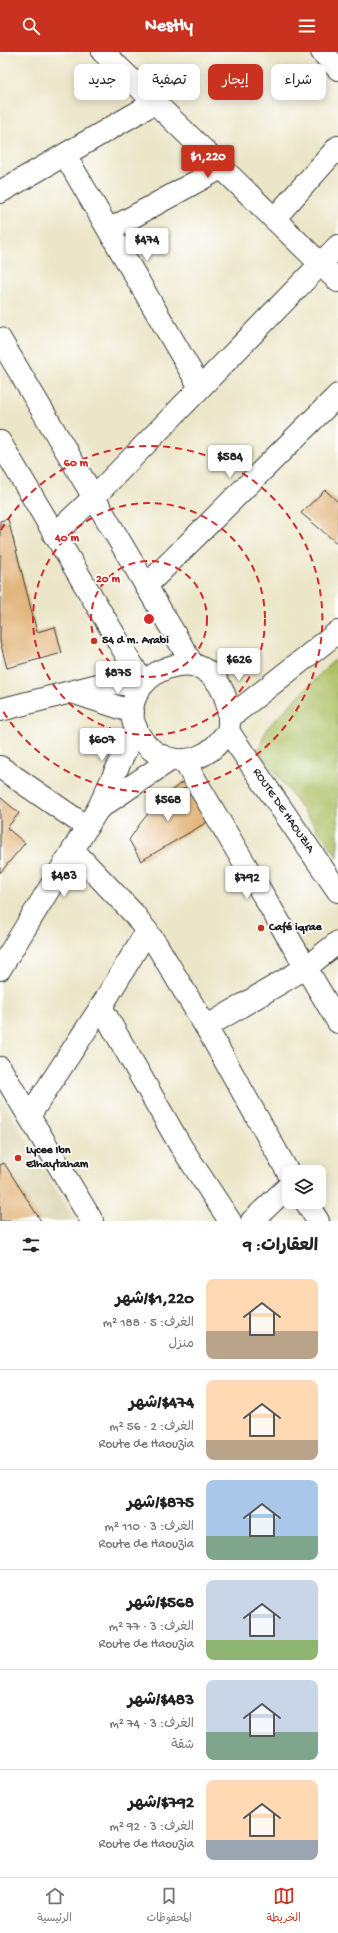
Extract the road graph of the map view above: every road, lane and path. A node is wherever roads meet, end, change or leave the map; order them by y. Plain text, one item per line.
1 (103, 52) edge
2 (322, 52) edge
3 (338, 69) edge
4 (154, 103) junction
5 (338, 147) edge
6 (65, 155) junction
7 (221, 168) junction
8 (0, 192) edge
9 (274, 219) junction
10 (109, 230) junction
11 (338, 246) edge
12 (320, 264) junction
13 (338, 281) edge
14 (0, 338) edge
15 (200, 387) junction
16 (338, 395) edge
17 (0, 442) edge
18 (93, 498) junction
19 (54, 535) junction
20 (146, 586) junction
21 (338, 632) edge
22 (193, 666) junction
23 (141, 685) junction
24 (72, 692) junction
25 (0, 710) edge
26 (134, 720) junction
27 (228, 725) junction
28 (177, 760) junction
29 (0, 767) edge
30 (93, 818) junction
31 (74, 850) junction
32 (338, 891) edge
33 (147, 931) junction
34 (338, 942) edge
35 (307, 967) junction
36 (0, 969) edge
37 (101, 1007) junction
38 (338, 1022) edge
39 (206, 1027) junction
40 (0, 1068) edge
41 (29, 1116) junction
42 (284, 1165) edge
43 (282, 1193) edge
44 (310, 1209) edge
45 (92, 1221) edge
46 (230, 1221) edge
47 (252, 1221) edge
48 (318, 1221) edge

1 - 4 street
2 - 3 street
4 - 6 street
4 - 7 street
5 - 9 street
6 - 8 street
6 - 10 street
7 - 9 street
7 - 10 street
9 - 12 street
10 - 15 street
11 - 12 street
12 - 13 street
12 - 15 street
14 - 18 street
15 - 18 street
16 - 20 street
17 - 19 street
18 - 19 street
18 - 20 street
19 - 23 street
20 - 22 street
21 - 27 street
22 - 23 street
22 - 27 street
23 - 24 street
23 - 26 street
24 - 25 street
24 - 26 street
26 - 28 street
26 - 30 street
27 - 28 street
27 - 32 street, ROUTE DE HAOUZIA
28 - 30 street
28 - 35 street
29 - 30 street
30 - 31 street
31 - 33 street
31 - 36 street
33 - 37 street
33 - 39 street
34 - 35 street
35 - 38 street
35 - 39 street
37 - 41 street
37 - 46 street
39 - 42 street
40 - 41 street
41 - 45 street
43 - 47 street
44 - 48 street

